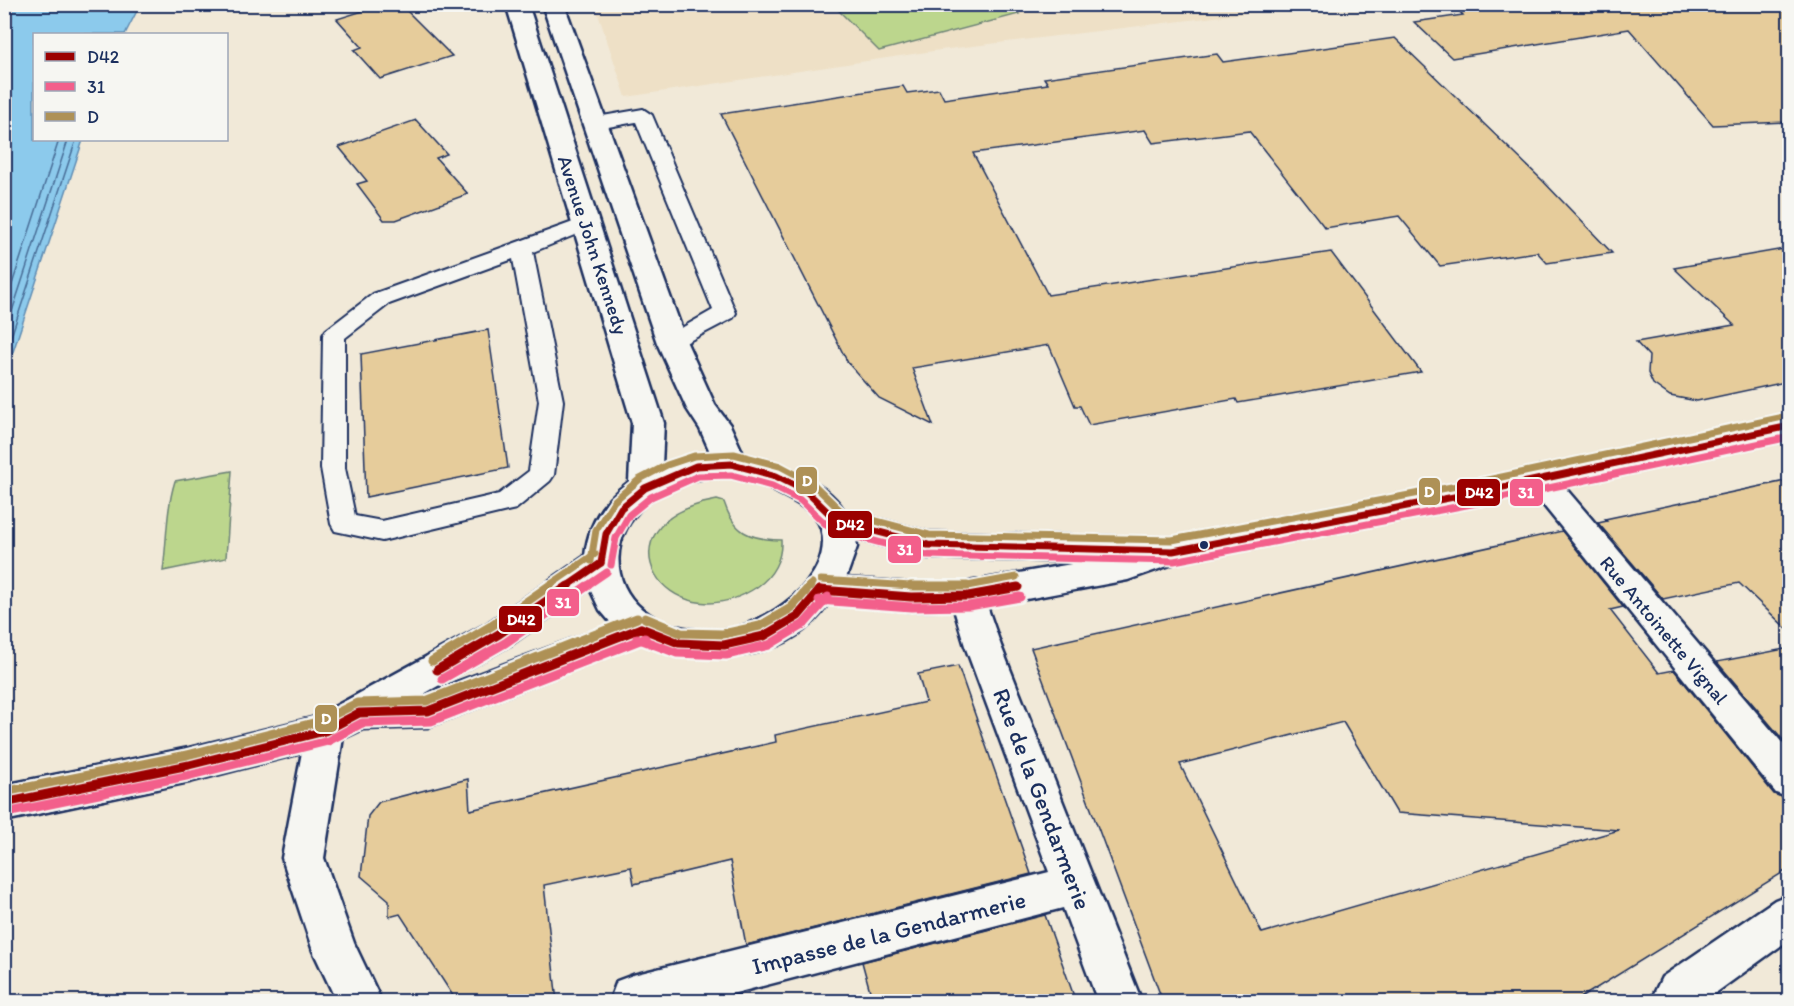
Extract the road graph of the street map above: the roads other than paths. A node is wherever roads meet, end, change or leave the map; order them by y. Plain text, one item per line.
1 (517, 4) edge
2 (553, 4) edge
3 (597, 123) junction
4 (587, 223) junction
5 (522, 249) junction
6 (672, 343) junction
7 (1790, 426) edge
8 (732, 464) junction
9 (1539, 478) junction
10 (645, 488) junction
11 (837, 521) junction
12 (1173, 551) junction
13 (601, 562) junction
14 (820, 590) junction
15 (968, 596) junction
16 (641, 628) junction
17 (342, 722) junction
18 (1790, 781) edge
19 (4, 803) edge
20 (1075, 885) junction
21 (1790, 914) edge
22 (633, 998) dead end
23 (360, 1002) edge
24 (1120, 1002) edge
25 (1672, 1002) edge

1 - 4 main road, Avenue John Kennedy
2 - 3 main road
3 - 6 main road
3 - 6 lane
4 - 5 lane
4 - 10 main road, Avenue John Kennedy
5 - 5 lane
6 - 8 main road
7 - 9 main road
8 - 10 main road
8 - 11 main road
9 - 12 main road
9 - 18 main road, Rue Antoinette Vignal
10 - 13 main road
11 - 12 main road
11 - 14 main road
12 - 15 main road
13 - 16 main road
13 - 17 main road
14 - 15 main road
14 - 16 main road
15 - 20 main road, Rue de la Gendarmerie
16 - 17 main road
17 - 19 main road
17 - 23 main road
20 - 22 main road, Impasse de la Gendarmerie
20 - 24 main road, Rue de la Gendarmerie
21 - 25 main road

